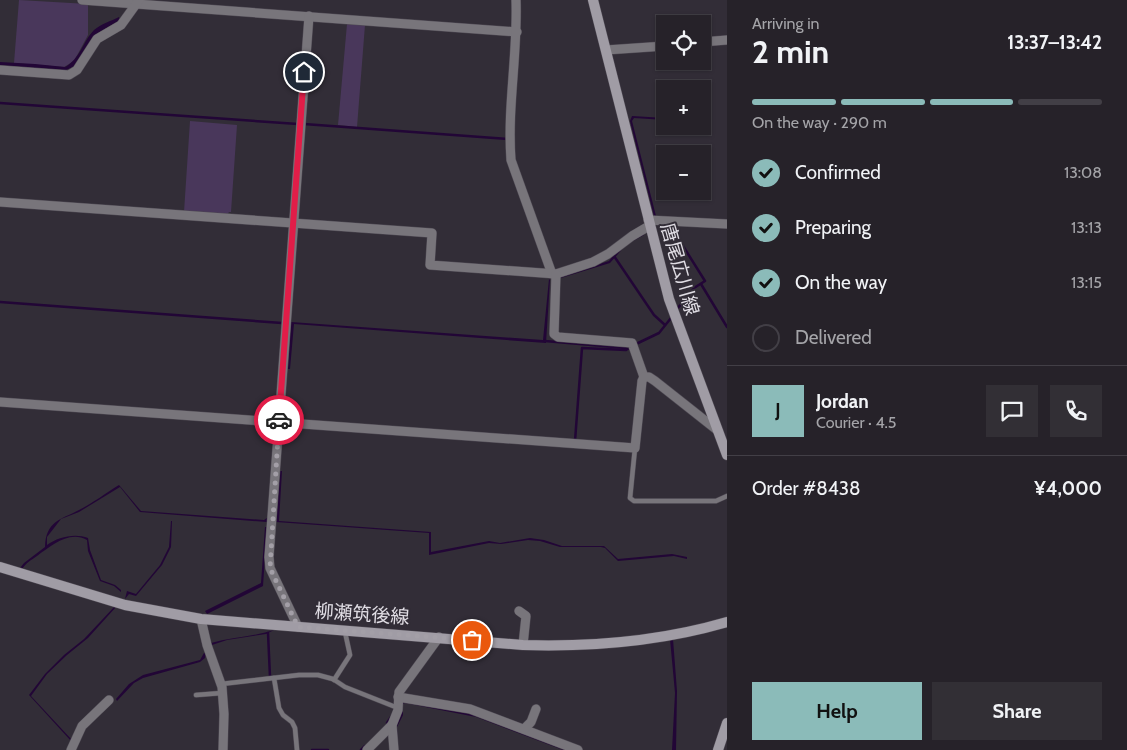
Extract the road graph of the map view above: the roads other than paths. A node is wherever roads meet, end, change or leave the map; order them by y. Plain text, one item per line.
1 (82, 0) edge
2 (516, 0) edge
3 (593, 0) edge
4 (138, 2) edge
5 (309, 16) junction
6 (517, 32) junction
7 (727, 40) edge
8 (711, 41) edge
9 (656, 47) edge
10 (606, 50) junction
11 (0, 70) edge
12 (0, 202) edge
13 (294, 222) junction
14 (648, 223) junction
15 (727, 224) edge
16 (554, 274) junction
17 (644, 377) junction
18 (0, 402) edge
19 (279, 422) junction
20 (717, 430) junction
21 (635, 448) junction
22 (727, 456) edge
23 (727, 496) edge
24 (0, 567) edge
25 (519, 611) dead end
26 (201, 619) junction
27 (727, 622) edge
28 (298, 627) junction
29 (345, 630) junction
30 (439, 637) junction
31 (523, 645) junction
32 (274, 678) junction
33 (334, 680) junction
34 (221, 689) junction
35 (196, 696) dead end
36 (398, 697) junction
37 (110, 700) dead end
38 (398, 708) junction
39 (536, 709) dead end
40 (392, 725) junction
41 (524, 729) junction
42 (726, 729) edge
43 (71, 750) edge
44 (223, 750) edge
45 (297, 750) edge
46 (367, 750) edge
47 (394, 750) edge
48 (578, 750) edge
49 (718, 750) edge

1 - 4 street
2 - 6 street
3 - 10 main road, 唐尾広川線
4 - 5 street
4 - 11 street
5 - 6 street
5 - 13 street
6 - 16 street
7 - 8 street
9 - 10 street
10 - 14 main road, 唐尾広川線
12 - 13 street
13 - 16 street
13 - 19 street
14 - 15 street
14 - 16 street
14 - 20 main road, 唐尾広川線
16 - 17 street
17 - 20 street
17 - 21 street
18 - 19 street
19 - 21 street
19 - 28 street
20 - 22 main road, 唐尾広川線
21 - 23 lane
24 - 26 main road, 柳瀬筑後線
25 - 31 street
26 - 28 main road, 柳瀬筑後線
26 - 34 street
27 - 31 main road, 柳瀬筑後線
28 - 29 main road, 柳瀬筑後線
29 - 30 main road, 柳瀬筑後線
29 - 33 lane
30 - 31 main road, 柳瀬筑後線
30 - 36 street
32 - 33 lane
32 - 34 lane
32 - 45 lane
33 - 38 lane
34 - 35 lane
34 - 44 street
36 - 38 street
36 - 41 street
37 - 43 street
38 - 40 street
39 - 41 street
40 - 46 street
40 - 47 street
41 - 48 street
42 - 49 main road

